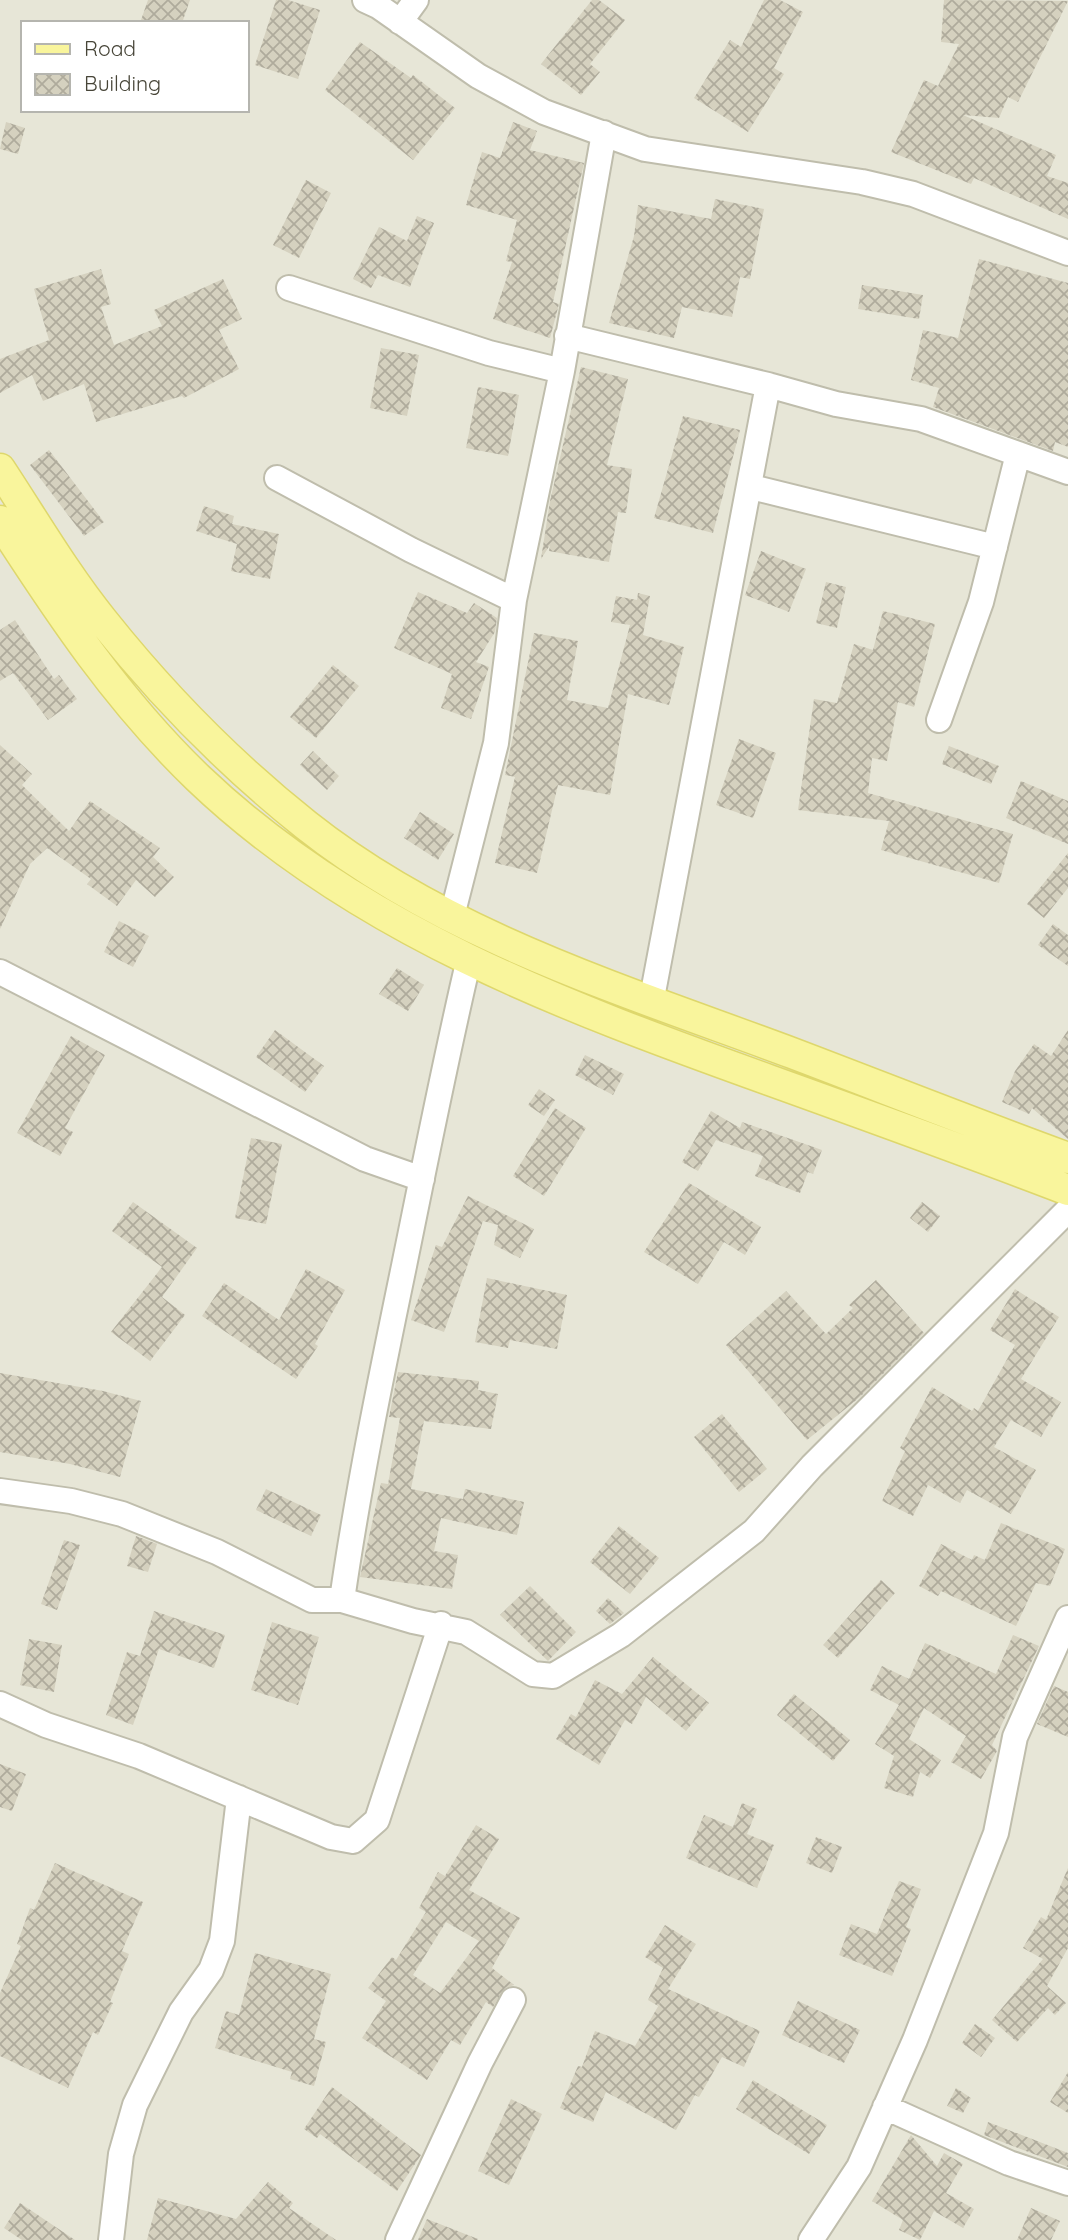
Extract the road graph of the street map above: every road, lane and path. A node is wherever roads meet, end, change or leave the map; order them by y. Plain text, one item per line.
1 (365, 0) edge
2 (416, 0) edge
3 (400, 22) junction
4 (604, 133) junction
5 (1068, 253) edge
6 (289, 288) dead end
7 (567, 336) junction
8 (562, 371) junction
9 (768, 385) junction
10 (1018, 454) junction
11 (0, 469) edge
12 (1068, 472) edge
13 (277, 478) dead end
14 (751, 486) junction
15 (0, 521) edge
16 (995, 547) junction
17 (514, 600) junction
18 (939, 720) dead end
19 (452, 916) junction
20 (469, 959) junction
21 (0, 972) edge
22 (651, 1003) junction
23 (1068, 1158) edge
24 (422, 1178) junction
25 (1068, 1190) edge
26 (1068, 1210) edge
27 (0, 1491) edge
28 (342, 1600) junction
29 (1068, 1618) edge
30 (441, 1624) junction
31 (0, 1704) edge
32 (239, 1798) junction
33 (513, 2000) dead end
34 (885, 2107) junction
35 (1068, 2183) edge
36 (111, 2240) edge
37 (398, 2240) edge
38 (811, 2240) edge

1 - 3 street
2 - 3 street
3 - 4 street
4 - 5 street
4 - 7 street
6 - 8 street
7 - 8 street
7 - 9 street
8 - 17 street
9 - 10 street
9 - 14 street
10 - 12 street
10 - 16 street
11 - 19 main road
13 - 17 street
14 - 16 street
14 - 22 street
15 - 20 main road
16 - 18 street
17 - 19 street
19 - 22 main road
20 - 24 street
20 - 25 main road
21 - 24 street
22 - 23 main road
24 - 28 street
26 - 30 street
27 - 28 street
28 - 30 street
29 - 34 street
30 - 32 street
31 - 32 street
32 - 36 street
33 - 37 street
34 - 35 street
34 - 38 street

